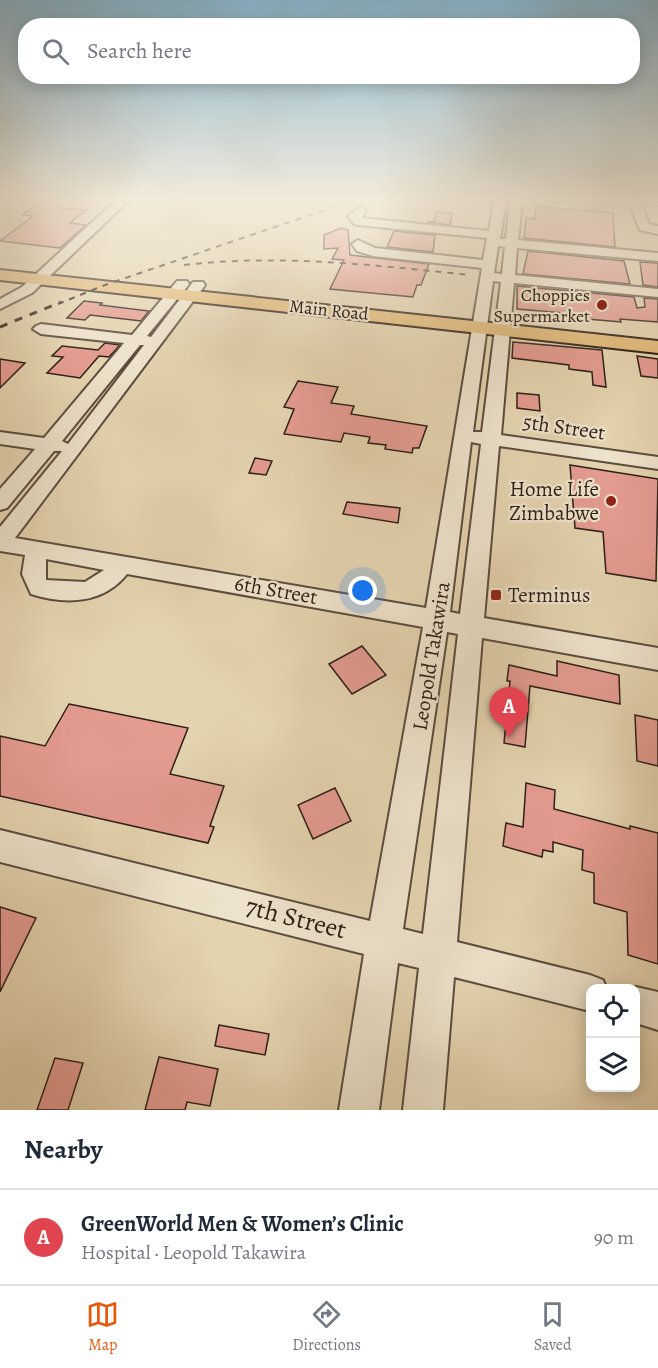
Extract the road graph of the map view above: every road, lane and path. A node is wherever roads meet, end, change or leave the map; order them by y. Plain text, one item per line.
1 (64, 253) edge
2 (393, 253) edge
3 (481, 253) edge
4 (497, 253) edge
5 (498, 253) edge
6 (497, 257) junction
7 (658, 257) edge
8 (0, 266) edge
9 (0, 275) edge
10 (43, 275) junction
11 (186, 289) junction
12 (658, 293) edge
13 (0, 305) edge
14 (491, 323) junction
15 (41, 329) dead end
16 (658, 334) edge
17 (136, 340) junction
18 (156, 342) junction
19 (658, 347) edge
20 (97, 386) junction
21 (120, 389) junction
22 (465, 435) junction
23 (0, 438) edge
24 (490, 440) junction
25 (48, 445) junction
26 (75, 448) junction
27 (658, 463) edge
28 (0, 503) edge
29 (0, 542) edge
30 (38, 549) junction
31 (122, 564) junction
32 (437, 618) junction
33 (471, 625) junction
34 (658, 659) edge
35 (0, 846) edge
36 (384, 940) junction
37 (440, 954) junction
38 (586, 992) edge
39 (640, 1006) edge
40 (658, 1011) edge
41 (359, 1110) edge
42 (423, 1110) edge

1 - 10 street
2 - 6 street
3 - 6 street
4 - 6 street, Leopold Takawira
5 - 6 street, Leopold Takawira
6 - 7 street
6 - 12 street
6 - 14 street, Leopold Takawira
8 - 10 main road, Main Road
9 - 10 main road, Main Road
10 - 11 main road, Main Road
10 - 13 street
11 - 14 main road, Main Road
11 - 17 street
11 - 18 street
14 - 16 main road, Main Road
14 - 19 main road, Main Road
14 - 22 street, Leopold Takawira
14 - 24 street, Leopold Takawira
15 - 17 street
17 - 18 street
17 - 20 street
18 - 21 street
20 - 21 street
20 - 25 street
21 - 26 street
22 - 24 street, 5th Street
22 - 32 street, Leopold Takawira
23 - 25 street
24 - 27 street, 5th Street
24 - 33 street, Leopold Takawira
25 - 26 street
25 - 28 street
26 - 29 street
29 - 30 street, 6th Street
30 - 31 street, 6th Street
30 - 31 street
31 - 32 street, 6th Street
32 - 33 street, 6th Street
32 - 36 street, Leopold Takawira
33 - 34 street, 6th Street
33 - 37 street, Leopold Takawira
35 - 36 street, 7th Street
36 - 37 street, 7th Street
36 - 41 street, Leopold Takawira
37 - 38 street, 7th Street
37 - 42 street, Leopold Takawira
39 - 40 street

